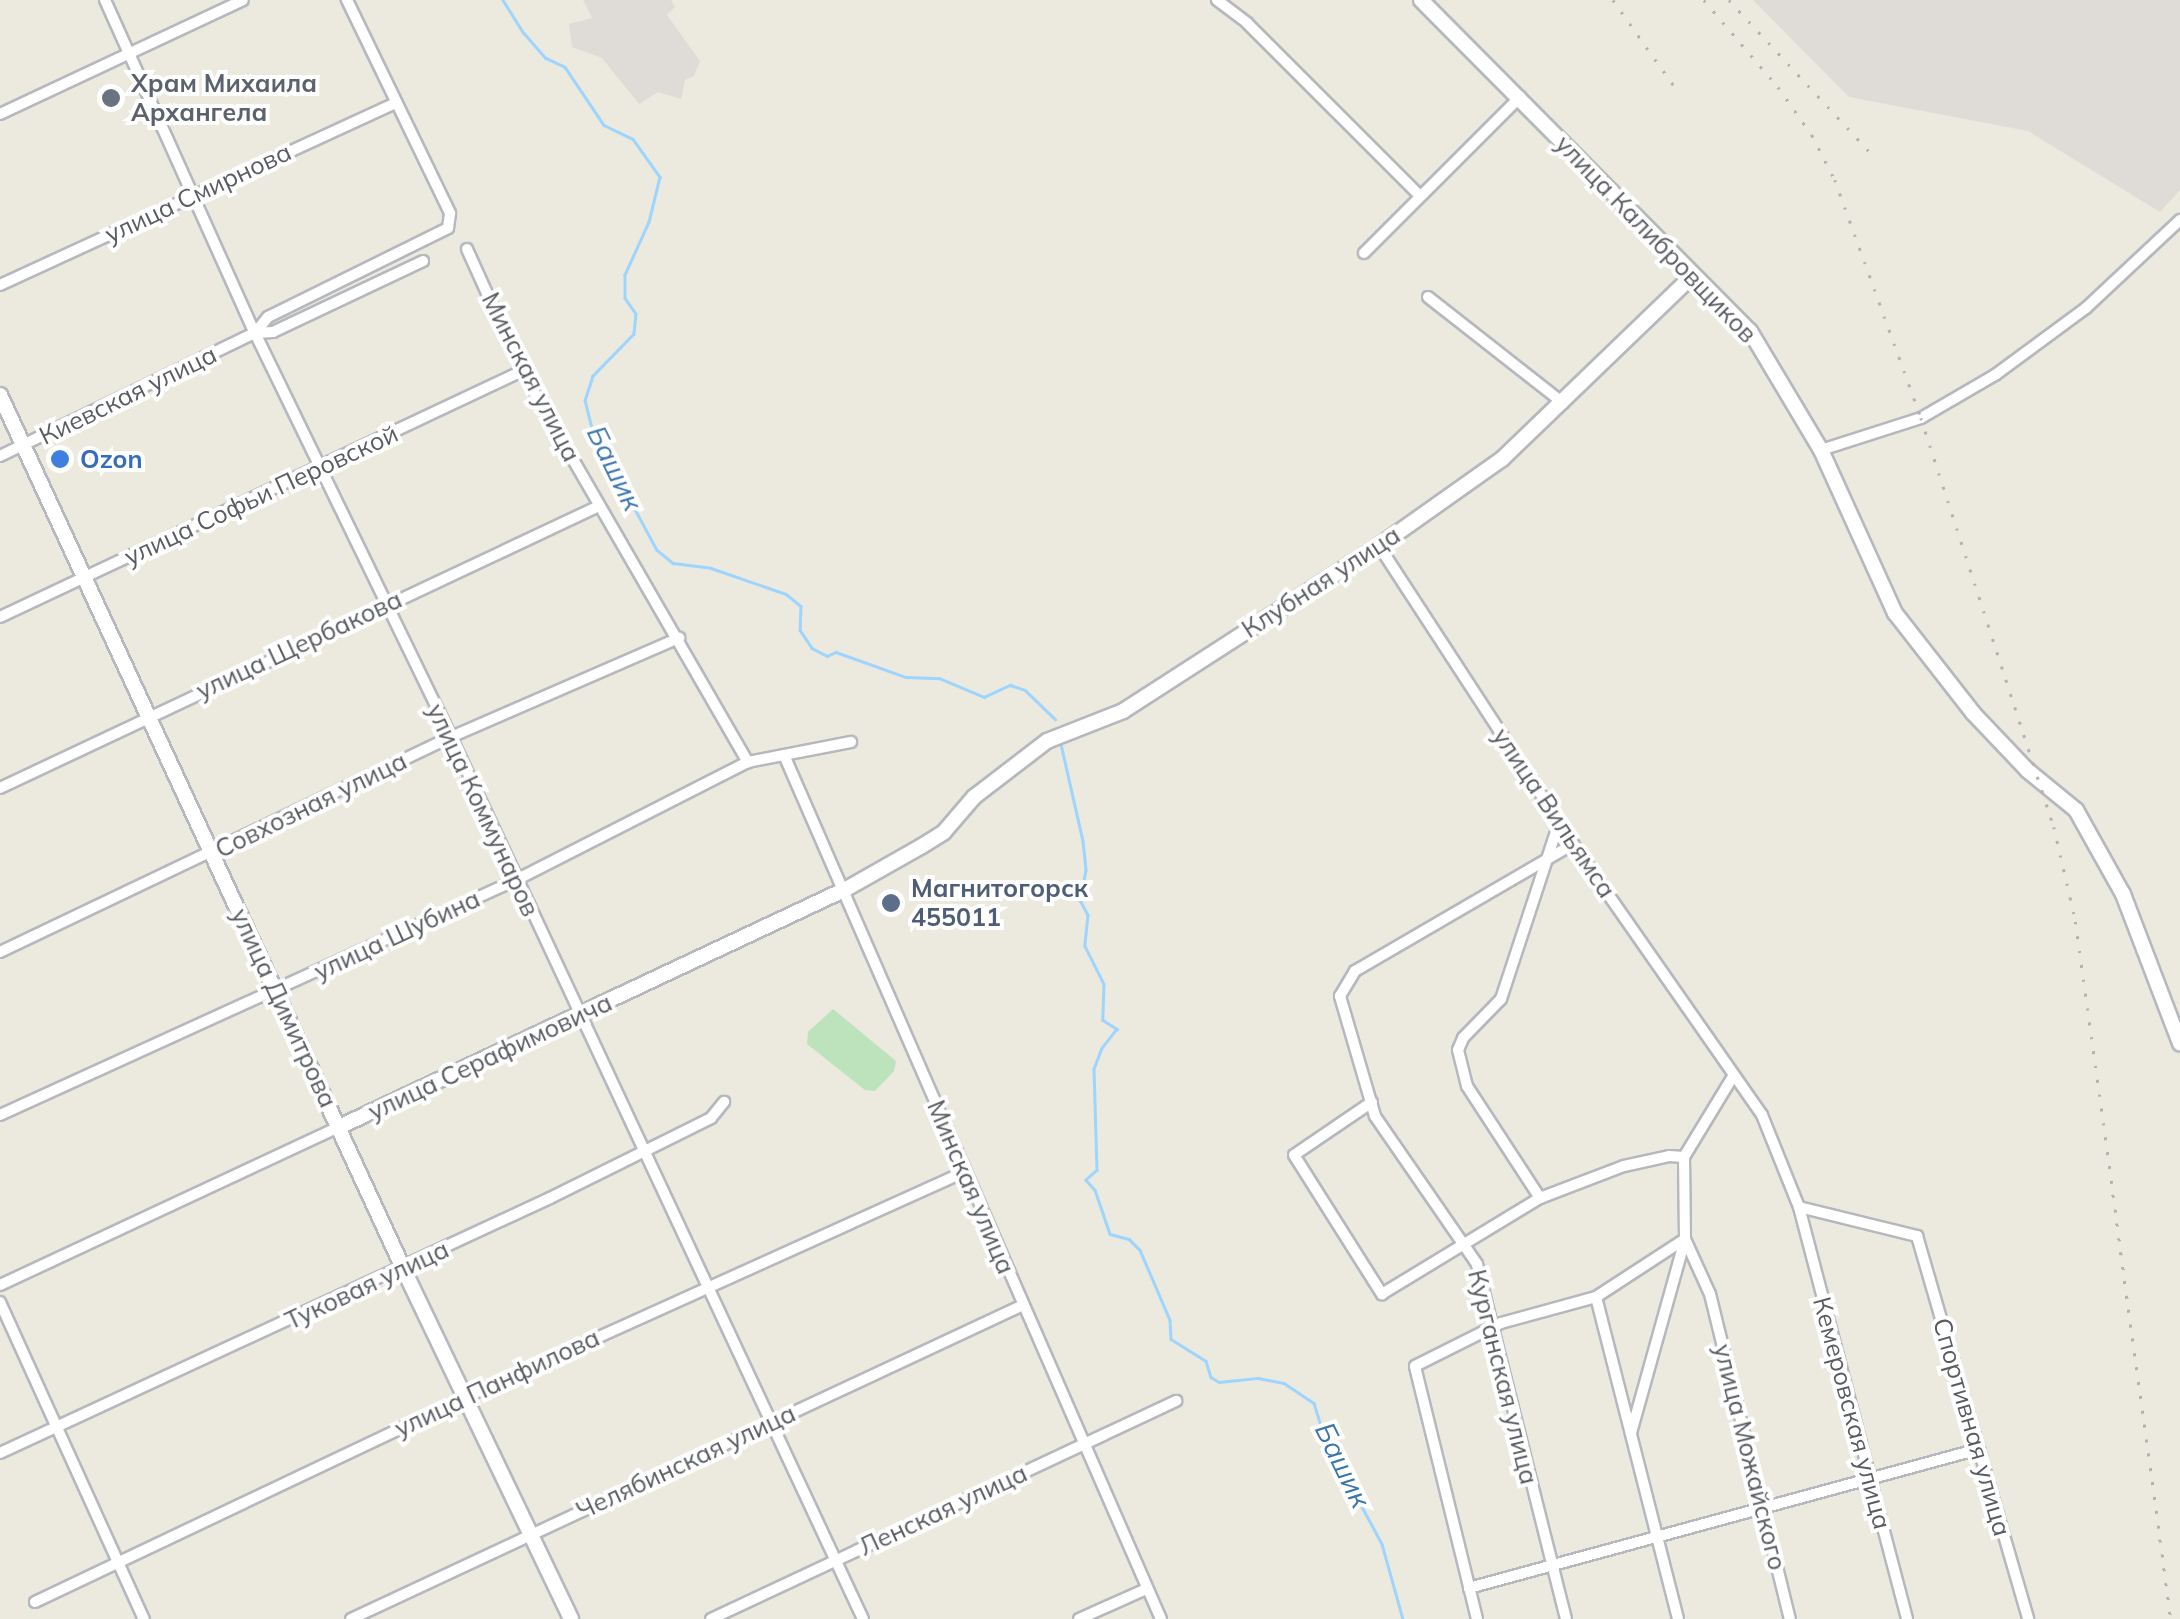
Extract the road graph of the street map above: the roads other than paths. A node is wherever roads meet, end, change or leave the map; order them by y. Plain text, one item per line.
1 (106, 0) edge
2 (243, 0) edge
3 (347, 0) edge
4 (1217, 0) edge
5 (1421, 0) edge
6 (130, 53) junction
7 (1520, 97) junction
8 (396, 103) junction
9 (0, 114) edge
10 (194, 194) junction
11 (1419, 194) junction
12 (2180, 220) edge
13 (467, 249) dead end
14 (1364, 253) dead end
15 (388, 259) junction
16 (423, 260) dead end
17 (394, 274) junction
18 (1692, 276) junction
19 (0, 285) edge
20 (1428, 297) dead end
21 (255, 333) junction
22 (522, 371) junction
23 (0, 395) edge
24 (1563, 403) junction
25 (24, 445) junction
26 (1821, 450) junction
27 (0, 456) edge
28 (321, 467) junction
29 (599, 506) junction
30 (1379, 546) junction
31 (82, 580) junction
32 (385, 604) junction
33 (0, 617) edge
34 (679, 638) junction
35 (148, 716) junction
36 (450, 737) junction
37 (851, 742) dead end
38 (784, 755) junction
39 (748, 762) junction
40 (0, 788) edge
41 (1559, 822) junction
42 (1573, 844) junction
43 (922, 846) joint
44 (212, 854) junction
45 (1544, 861) junction
46 (516, 880) junction
47 (846, 890) junction
48 (0, 952) edge
49 (276, 992) junction
50 (580, 1016) junction
51 (2180, 1043) edge
52 (1732, 1078) junction
53 (724, 1102) dead end
54 (1372, 1102) junction
55 (0, 1115) edge
56 (339, 1127) junction
57 (644, 1148) junction
58 (1684, 1157) junction
59 (964, 1172) junction
60 (1540, 1198) junction
61 (1799, 1207) junction
62 (1685, 1240) junction
63 (1461, 1243) junction
64 (403, 1268) junction
65 (0, 1284) edge
66 (704, 1286) junction
67 (1596, 1297) junction
68 (0, 1302) edge
69 (1021, 1306) junction
70 (1492, 1329) junction
71 (466, 1397) junction
72 (1176, 1400) dead end
73 (770, 1423) junction
74 (55, 1428) junction
75 (1631, 1433) junction
76 (1084, 1445) junction
77 (1979, 1449) junction
78 (0, 1454) edge
79 (1869, 1479) junction
80 (1761, 1506) junction
81 (532, 1534) junction
82 (1657, 1534) junction
83 (836, 1560) junction
84 (117, 1563) junction
85 (1550, 1564) junction
86 (1469, 1588) junction
87 (1146, 1589) junction
88 (34, 1602) dead end
89 (144, 1619) edge
90 (352, 1619) edge
91 (570, 1619) edge
92 (711, 1619) edge
93 (862, 1619) edge
94 (1079, 1619) edge
95 (1160, 1619) edge
96 (1477, 1619) edge
97 (1566, 1619) edge
98 (1678, 1619) edge
99 (1790, 1619) edge
100 (1907, 1619) edge
101 (2028, 1619) edge

1 - 6 street, улица Коммунаров
2 - 6 street
3 - 8 street
4 - 11 street
5 - 7 street, улица Калибровщиков
6 - 9 street
6 - 10 street, улица Коммунаров
7 - 11 street
7 - 18 street, улица Калибровщиков
8 - 10 street, улица Смирнова
8 - 15 street, Киевская улица
10 - 19 street, улица Смирнова
10 - 21 street, улица Коммунаров
11 - 14 street
12 - 26 street
13 - 22 street, Минская улица
15 - 17 street
15 - 21 street, Киевская улица
16 - 17 street, Киевская улица
17 - 21 street, Киевская улица
18 - 24 street, Клубная улица
18 - 26 street, улица Калибровщиков
20 - 24 street
21 - 25 street, Киевская улица
21 - 28 street, улица Коммунаров
22 - 28 street, улица Софьи Перовской
22 - 29 street, Минская улица
23 - 25 street, улица Димитрова
24 - 30 street, Клубная улица
25 - 27 street, Киевская улица
25 - 31 street, улица Димитрова
26 - 51 street, улица Калибровщиков
28 - 31 street, улица Софьи Перовской
28 - 32 street, улица Коммунаров
29 - 32 street, улица Щербакова
29 - 34 street, Минская улица
30 - 41 street, улица Вильямса
30 - 43 street, Клубная улица
31 - 33 street, улица Софьи Перовской
31 - 35 street, улица Димитрова
32 - 35 street, улица Щербакова
32 - 36 street, улица Коммунаров
34 - 36 street, Совхозная улица
34 - 39 street, Минская улица
35 - 40 street, улица Щербакова
35 - 44 street, улица Димитрова
36 - 44 street, Совхозная улица
36 - 46 street, улица Коммунаров
37 - 38 street, улица Шубина
38 - 39 street, улица Шубина
38 - 47 street, Минская улица
39 - 46 street, улица Шубина
41 - 42 street, улица Вильямса
41 - 45 street
42 - 45 street
42 - 52 street, улица Вильямса
43 - 47 street, улица Серафимовича
44 - 48 street, Совхозная улица
44 - 49 street, улица Димитрова
45 - 54 street, Курганская улица
45 - 60 street
46 - 49 street, улица Шубина
46 - 50 street, улица Коммунаров
47 - 50 street, улица Серафимовича
47 - 59 street, Минская улица
49 - 55 street, улица Шубина
49 - 56 street, улица Димитрова
50 - 56 street, улица Серафимовича
50 - 57 street, улица Коммунаров
52 - 58 street
52 - 61 street, улица Вильямса
53 - 57 street, Туковая улица
54 - 63 street, Курганская улица
54 - 63 street
56 - 64 street, улица Димитрова
56 - 65 street, улица Серафимовича
57 - 64 street, Туковая улица
57 - 66 street, улица Коммунаров
58 - 60 street
58 - 62 street
59 - 66 street, улица Панфилова
59 - 69 street, Минская улица
60 - 63 street
61 - 77 street, Спортивная улица
61 - 79 street, Кемеровская улица
62 - 67 street
62 - 75 street
62 - 80 street, улица Можайского
63 - 70 street, Курганская улица
64 - 71 street, улица Димитрова
64 - 74 street, Туковая улица
66 - 71 street, улица Панфилова
66 - 73 street, улица Коммунаров
67 - 70 street
67 - 75 street
68 - 74 street
69 - 73 street, Челябинская улица
69 - 76 street, Минская улица
70 - 85 street, Курганская улица
70 - 86 street
71 - 81 street, улица Димитрова
71 - 84 street, улица Панфилова
72 - 76 street, Ленская улица
73 - 81 street, Челябинская улица
73 - 83 street, улица Коммунаров
74 - 78 street, Туковая улица
74 - 84 street
75 - 82 street
76 - 83 street, Ленская улица
76 - 87 street, Минская улица
77 - 79 street
77 - 101 street, Спортивная улица
79 - 80 street
79 - 100 street, Кемеровская улица
80 - 82 street
80 - 99 street, улица Можайского
81 - 90 street, Челябинская улица
81 - 91 street, улица Димитрова
82 - 85 street
82 - 98 street
83 - 92 street, Ленская улица
83 - 93 street, улица Коммунаров
84 - 88 street, улица Панфилова
84 - 89 street
85 - 86 street
85 - 97 street, Курганская улица
86 - 96 street
87 - 94 street
87 - 95 street, Минская улица

